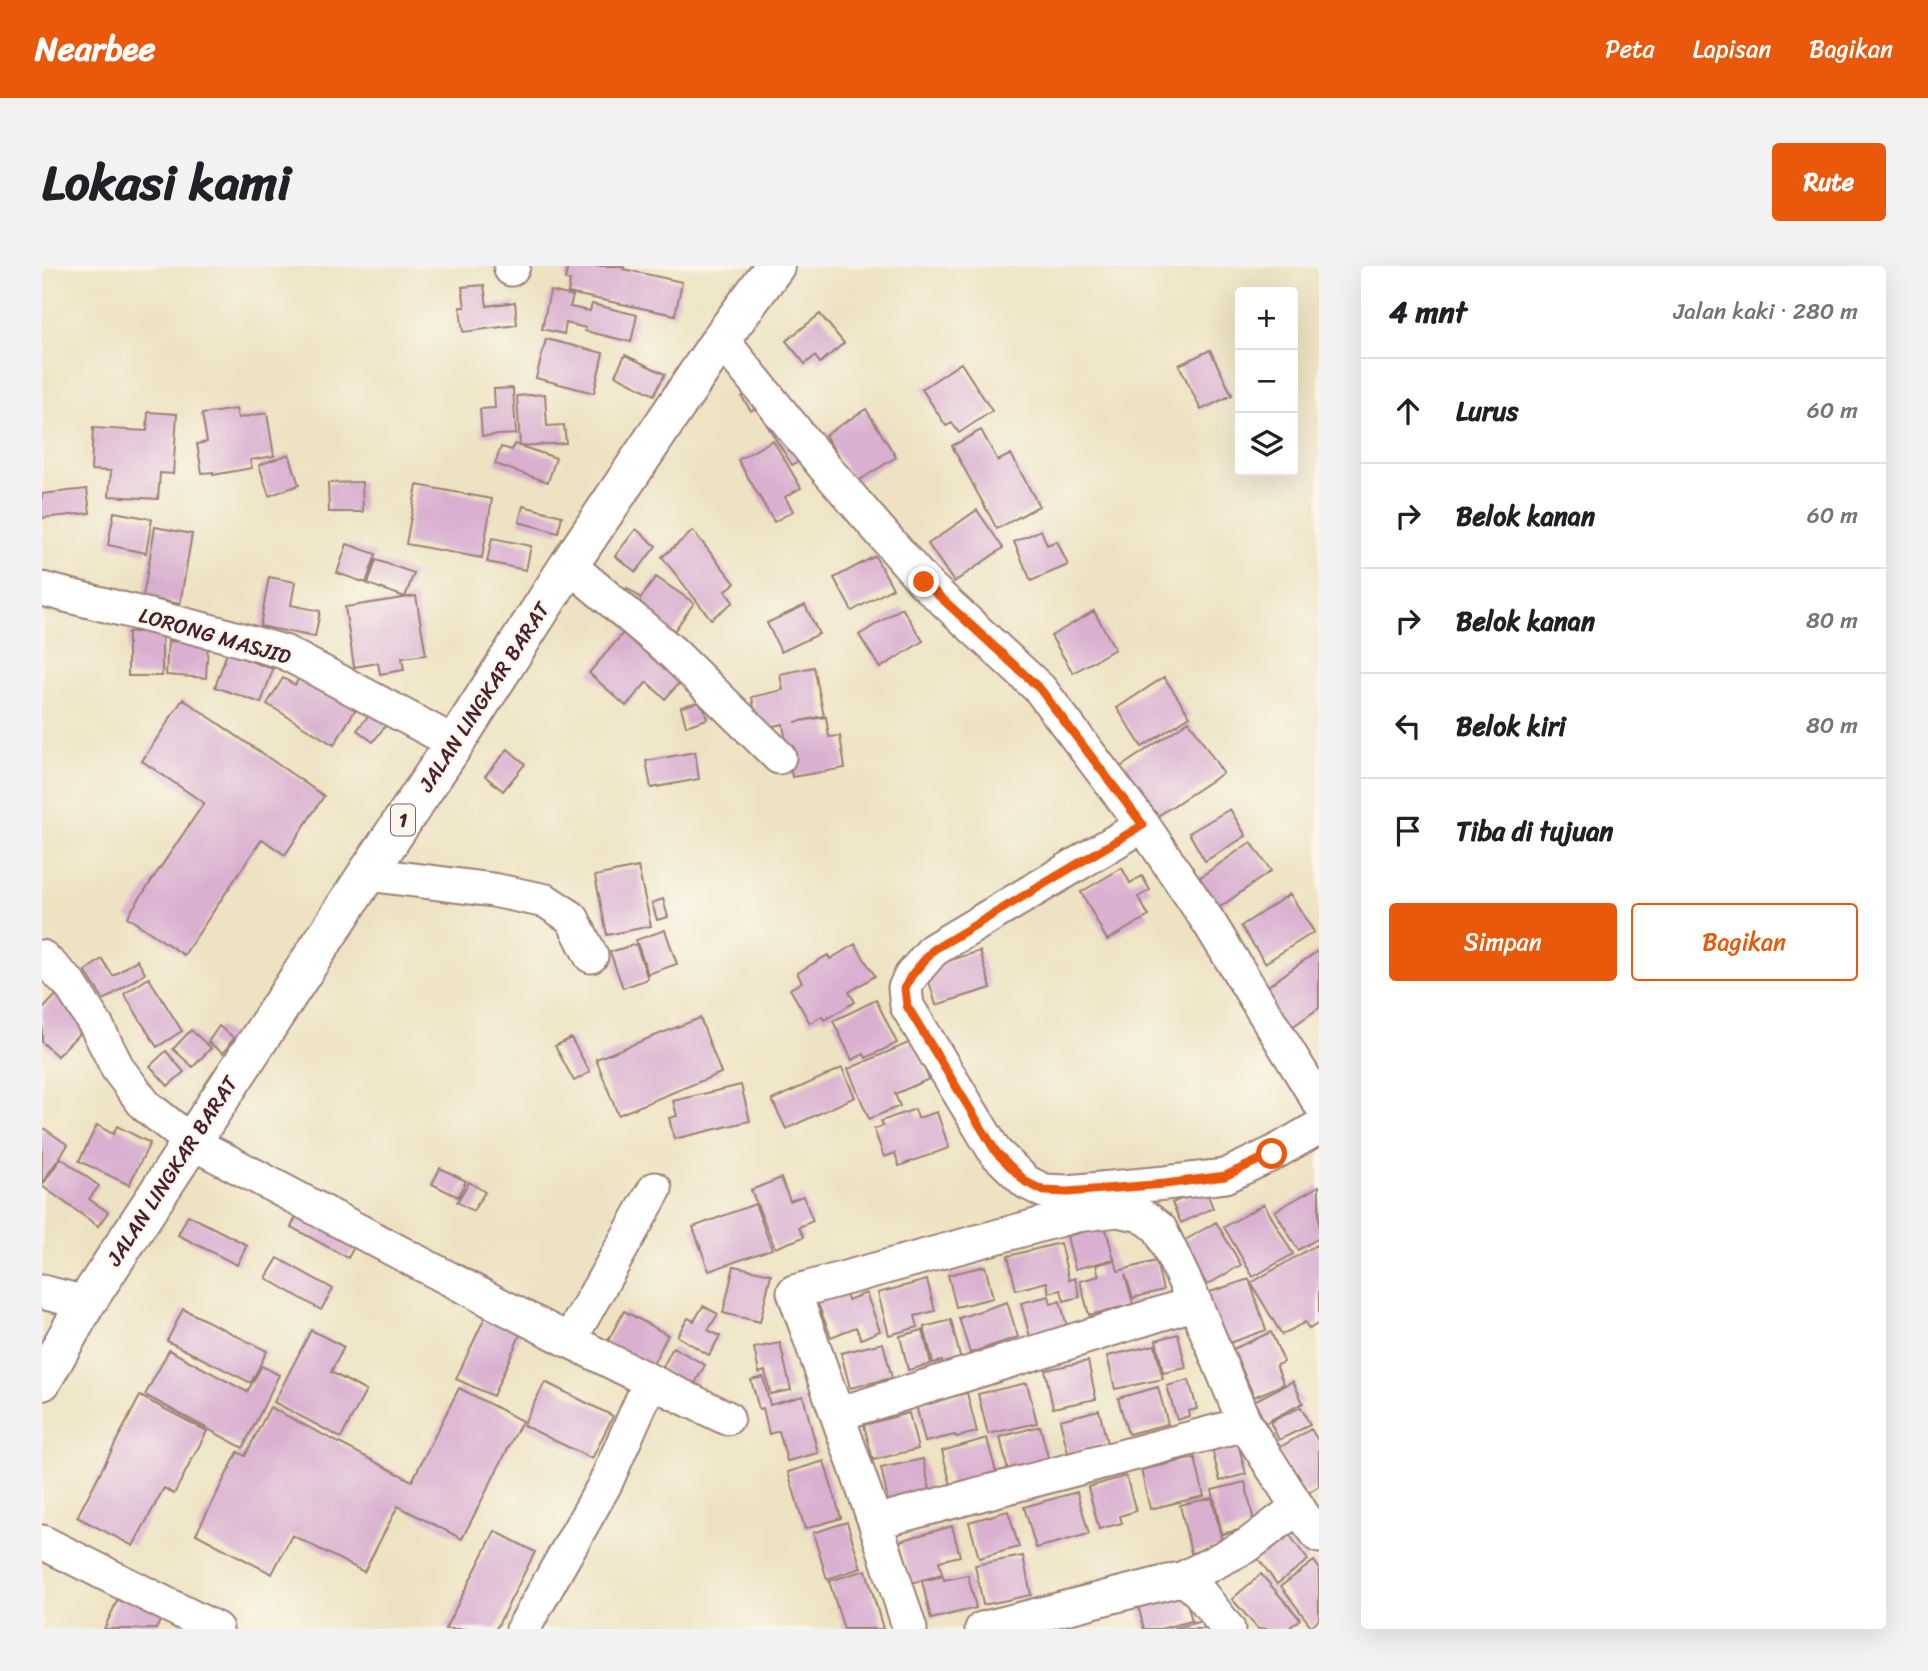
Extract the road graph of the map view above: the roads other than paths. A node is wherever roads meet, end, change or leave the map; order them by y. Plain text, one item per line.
1 (775, 266) edge
2 (721, 339) junction
3 (569, 565) junction
4 (42, 589) edge
5 (455, 743) junction
6 (779, 757) dead end
7 (1143, 825) junction
8 (367, 874) junction
9 (42, 957) edge
10 (591, 957) dead end
11 (1319, 1102) edge
12 (1319, 1128) edge
13 (191, 1142) junction
14 (655, 1189) dead end
15 (42, 1292) edge
16 (86, 1303) junction
17 (1195, 1303) junction
18 (569, 1341) junction
19 (42, 1381) edge
20 (650, 1382) junction
21 (838, 1414) junction
22 (727, 1418) dead end
23 (1245, 1424) junction
24 (1298, 1507) junction
25 (876, 1522) junction
26 (1319, 1536) edge
27 (42, 1542) edge
28 (1184, 1578) junction
29 (216, 1629) edge
30 (523, 1629) edge
31 (910, 1629) edge
32 (982, 1629) edge
33 (1228, 1629) edge

1 - 2 highway, JALAN LINGKAR BARAT / 1
2 - 3 highway, JALAN LINGKAR BARAT / 1
2 - 7 street
3 - 5 highway, JALAN LINGKAR BARAT / 1
3 - 6 street
4 - 5 street, LORONG MASJID
5 - 8 highway, JALAN LINGKAR BARAT / 1
7 - 11 street
7 - 12 street
8 - 10 street
8 - 13 highway, JALAN LINGKAR BARAT / 1
9 - 13 street
13 - 16 highway, JALAN LINGKAR BARAT / 1
13 - 18 street
14 - 18 street
15 - 16 street
16 - 19 highway, JALAN LINGKAR BARAT / 1
17 - 21 street
17 - 21 street
17 - 23 street
18 - 20 street
20 - 22 street
20 - 30 street
21 - 25 street
23 - 24 street
23 - 25 street
24 - 26 street
24 - 28 street
25 - 31 street
27 - 29 street
28 - 32 street
28 - 33 street

